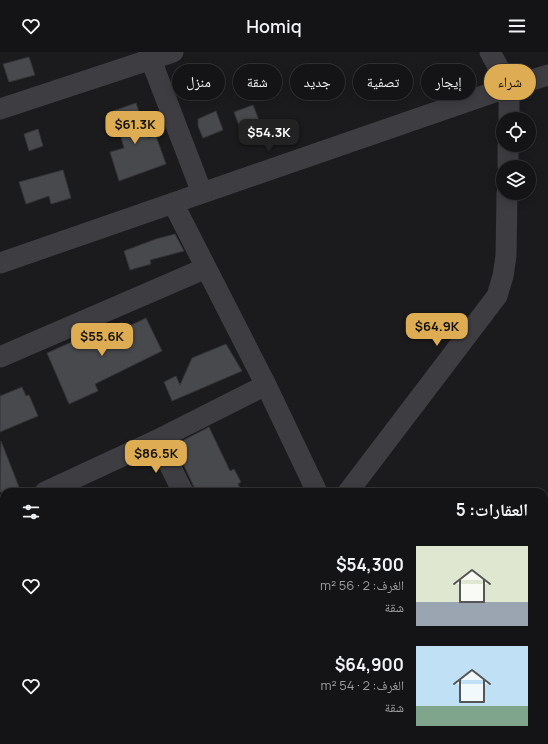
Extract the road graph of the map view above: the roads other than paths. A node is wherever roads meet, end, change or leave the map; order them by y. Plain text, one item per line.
1 (172, 52) edge
2 (490, 52) edge
3 (149, 56) edge
4 (497, 64) edge
5 (548, 75) edge
6 (536, 79) edge
7 (484, 96) edge
8 (509, 100) edge
9 (0, 109) edge
10 (508, 112) edge
11 (202, 193) junction
12 (507, 200) edge
13 (173, 203) junction
14 (0, 263) edge
15 (206, 268) junction
16 (0, 357) edge
17 (266, 386) junction
18 (157, 440) junction
19 (54, 488) edge
20 (181, 488) edge
21 (315, 488) edge
22 (351, 488) edge

1 - 3 street
2 - 4 street
3 - 9 street
3 - 11 street
5 - 6 street
7 - 11 street
8 - 10 street
11 - 13 street
12 - 22 street
13 - 14 street
13 - 15 street
15 - 16 street
15 - 17 street
17 - 18 street
17 - 21 street
18 - 19 street
18 - 20 street

